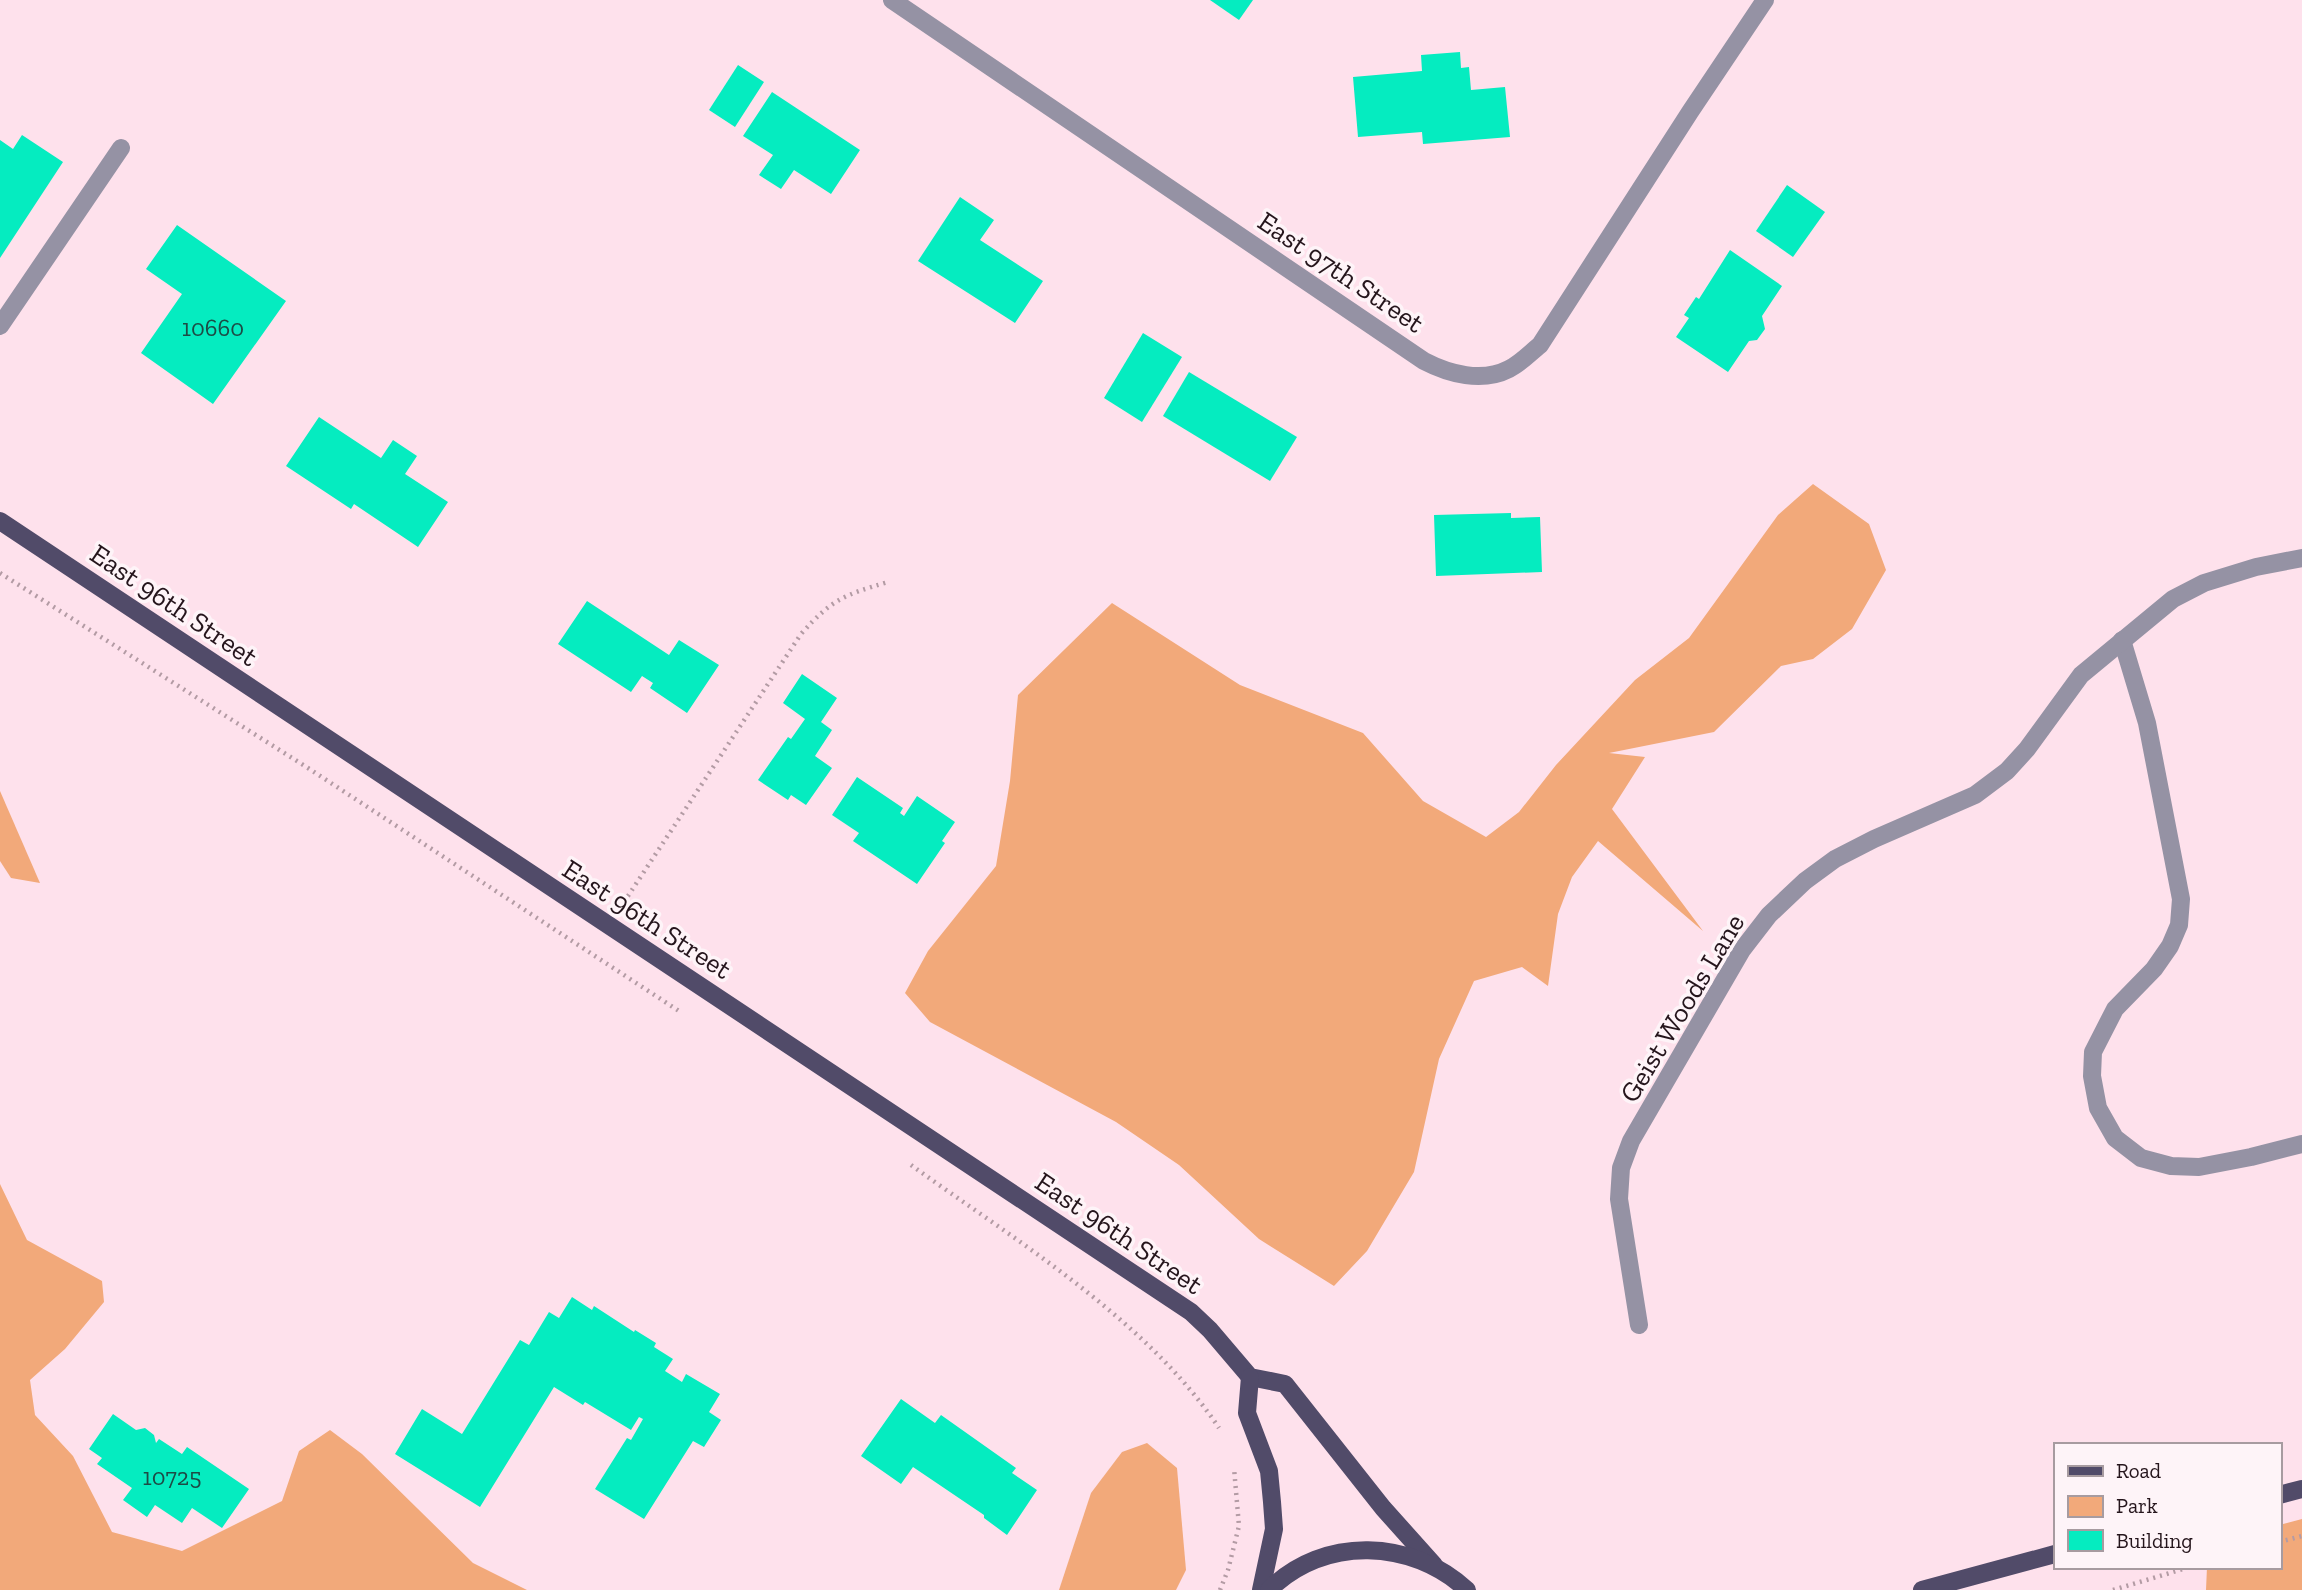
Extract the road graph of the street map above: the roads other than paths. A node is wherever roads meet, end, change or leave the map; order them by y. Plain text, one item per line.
1 (892, 0) edge
2 (1765, 0) edge
3 (121, 148) dead end
4 (0, 326) edge
5 (0, 521) edge
6 (2302, 558) edge
7 (2122, 640) junction
8 (2302, 1144) edge
9 (1639, 1325) dead end
10 (1250, 1377) junction
11 (2302, 1489) edge
12 (2281, 1494) edge
13 (2054, 1554) edge
14 (1434, 1565) junction
15 (1261, 1590) edge
16 (1269, 1590) edge
17 (1467, 1590) edge
18 (1922, 1590) edge

1 - 2 street, East 97th Street
3 - 4 street
5 - 10 main road, East 96th Street
6 - 7 street, Geist Woods Lane
7 - 8 street
7 - 9 street, Geist Woods Lane
10 - 14 main road
10 - 15 main road
11 - 12 main road
13 - 18 main road
14 - 16 main road
14 - 17 main road

